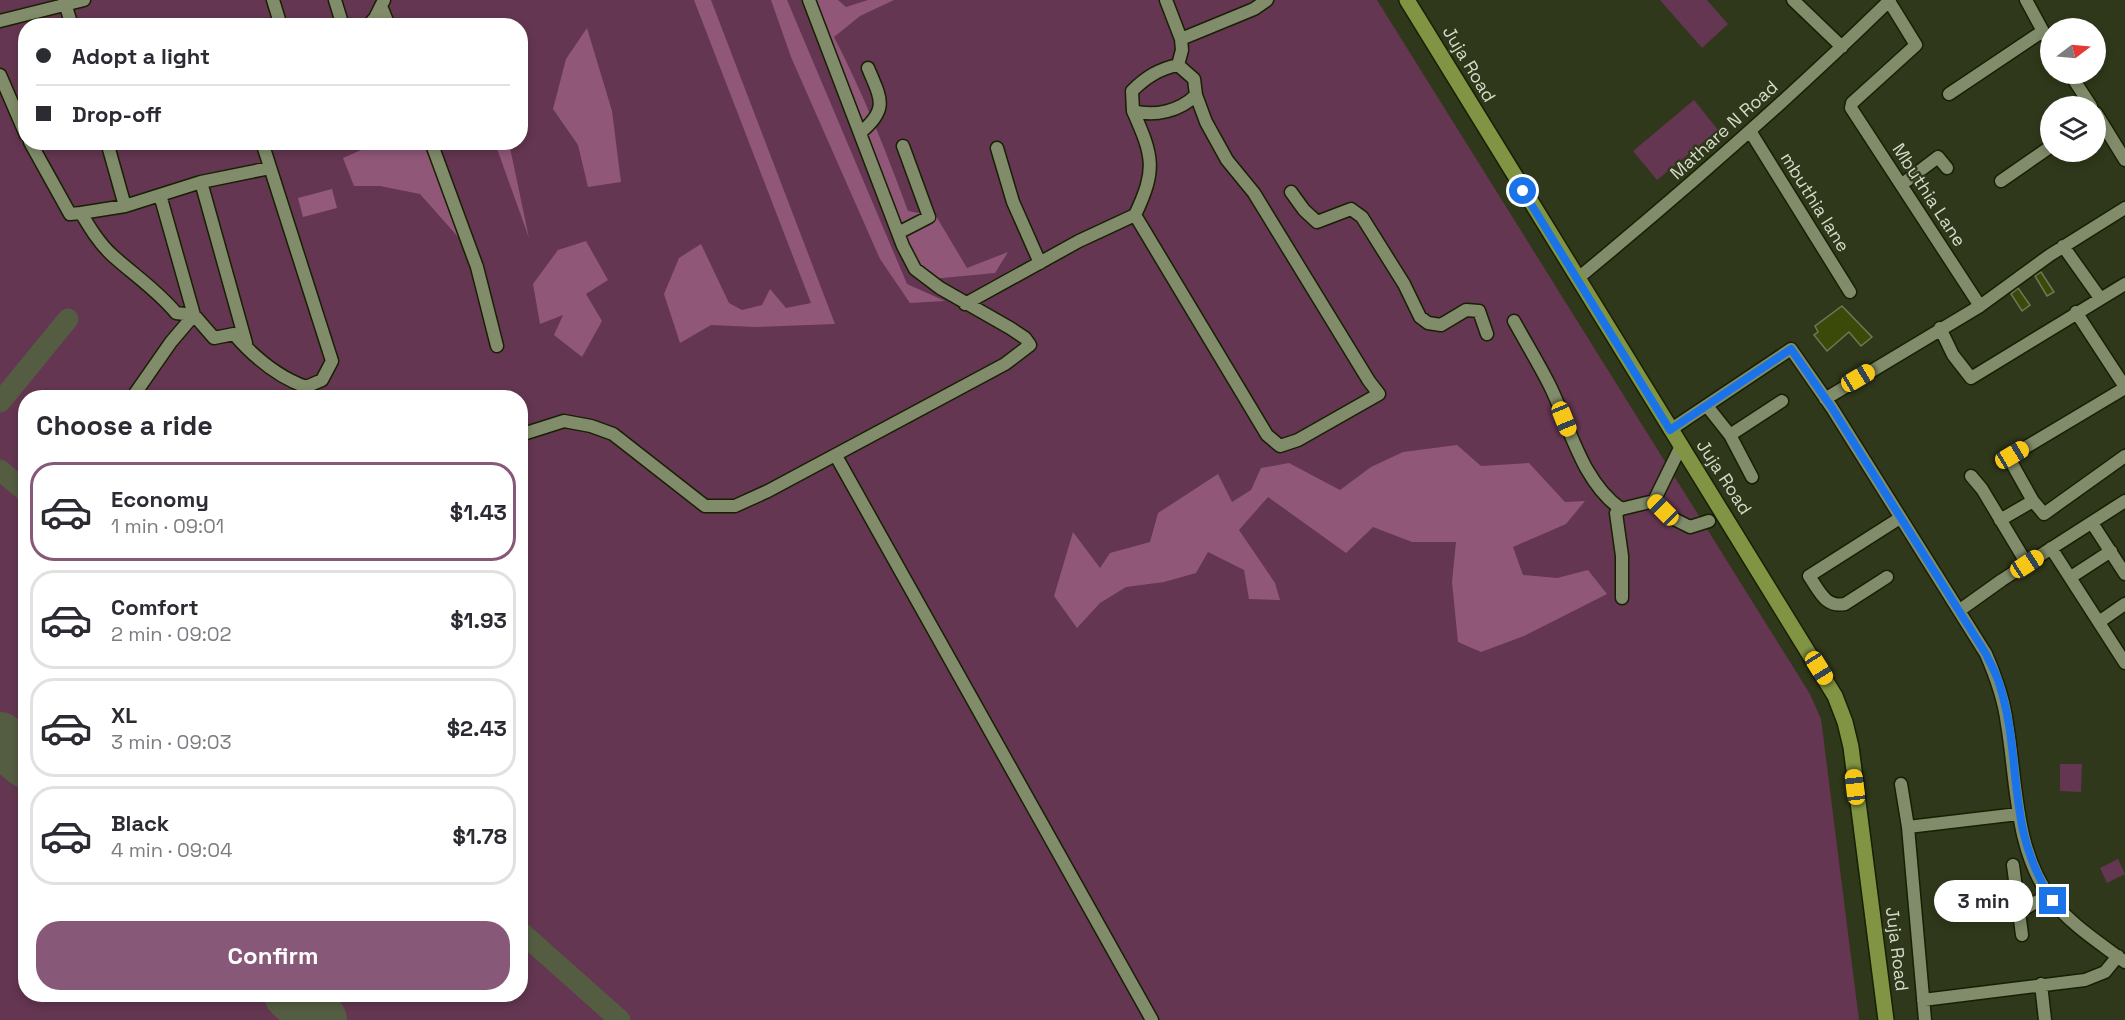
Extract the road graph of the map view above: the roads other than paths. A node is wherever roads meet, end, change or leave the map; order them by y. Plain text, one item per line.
1 (84, 0) edge
2 (273, 0) edge
3 (335, 0) edge
4 (809, 0) edge
5 (1166, 0) edge
6 (1267, 0) edge
7 (1407, 0) edge
8 (1793, 0) edge
9 (2026, 0) edge
10 (1889, 1) edge
11 (65, 3) edge
12 (383, 3) edge
13 (70, 18) edge
14 (279, 18) edge
15 (341, 18) edge
16 (375, 18) edge
17 (386, 18) edge
18 (0, 21) edge
19 (2040, 26) edge
20 (2040, 33) edge
21 (1181, 39) junction
22 (1842, 47) junction
23 (1178, 65) junction
24 (868, 68) dead end
25 (0, 75) edge
26 (1949, 94) dead end
27 (1196, 95) junction
28 (1133, 111) junction
29 (18, 116) edge
30 (1750, 131) junction
31 (2106, 131) edge
32 (860, 133) junction
33 (903, 146) dead end
34 (997, 148) dead end
35 (34, 150) edge
36 (109, 150) edge
37 (264, 150) edge
38 (434, 150) edge
39 (2040, 154) edge
40 (2125, 160) edge
41 (270, 168) junction
42 (1947, 168) dead end
43 (201, 182) junction
44 (2001, 182) dead end
45 (1901, 185) junction
46 (1291, 192) dead end
47 (160, 195) junction
48 (125, 206) junction
49 (2125, 208) edge
50 (81, 213) junction
51 (1135, 215) junction
52 (898, 233) junction
53 (2063, 246) junction
54 (1040, 263) junction
55 (1576, 279) junction
56 (2125, 284) edge
57 (1850, 292) dead end
58 (2100, 298) junction
59 (965, 304) junction
60 (1980, 306) junction
61 (2076, 312) junction
62 (194, 315) junction
63 (1514, 321) dead end
64 (1940, 328) junction
65 (1487, 334) dead end
66 (497, 346) dead end
67 (251, 353) junction
68 (2125, 388) edge
69 (138, 390) edge
70 (305, 390) edge
71 (310, 390) edge
72 (1825, 399) junction
73 (1782, 401) dead end
74 (1707, 405) junction
75 (1670, 430) junction
76 (528, 432) edge
77 (1730, 435) junction
78 (1681, 446) junction
79 (836, 456) junction
80 (2125, 456) edge
81 (1971, 476) dead end
82 (1752, 477) dead end
83 (1654, 501) junction
84 (2033, 501) junction
85 (2125, 501) edge
86 (1621, 509) junction
87 (1900, 518) junction
88 (2000, 520) junction
89 (1709, 521) dead end
90 (2092, 523) junction
91 (2051, 548) junction
92 (2110, 551) junction
93 (2027, 564) junction
94 (2125, 574) edge
95 (1887, 577) dead end
96 (2071, 577) junction
97 (1622, 598) dead end
98 (2125, 604) edge
99 (1960, 610) junction
100 (2099, 622) junction
101 (2125, 663) edge
102 (1901, 784) dead end
103 (2018, 814) junction
104 (1908, 827) junction
105 (2013, 865) dead end
106 (2048, 895) junction
107 (2019, 912) junction
108 (2022, 935) dead end
109 (2121, 959) edge
110 (2041, 984) junction
111 (1923, 1000) junction
112 (1152, 1020) edge
113 (1886, 1020) edge
114 (1925, 1020) edge
115 (2045, 1020) edge

1 - 11 street
2 - 14 street
3 - 15 street
4 - 32 street
5 - 21 street
6 - 21 street
7 - 55 main road, Juja Road
8 - 22 street
9 - 19 street
10 - 22 street, Mathare N Road
10 - 45 street, Mbuthia Lane
11 - 13 street
11 - 18 street
12 - 16 street
12 - 17 street
20 - 26 street
21 - 23 street
22 - 30 street, Mathare N Road
23 - 27 street
23 - 28 street
24 - 32 street
25 - 29 street
27 - 28 street
27 - 51 street
28 - 51 street
30 - 55 street, Mathare N Road
30 - 57 street, mbuthia lane
31 - 40 street
32 - 52 street
33 - 52 street
34 - 54 street
35 - 50 street
36 - 48 street
37 - 41 street
38 - 66 street
39 - 44 street
41 - 43 street
41 - 71 street
42 - 45 street
43 - 47 street
43 - 67 street
45 - 60 street, Mbuthia Lane
46 - 65 street
47 - 48 street
47 - 62 street
48 - 50 street
49 - 53 street
50 - 62 street
51 - 54 street
52 - 59 street
53 - 58 street
53 - 60 street
54 - 59 street
55 - 75 main road, Juja Road
56 - 58 street
58 - 61 street
59 - 79 street
60 - 64 street
61 - 64 street
61 - 68 street
62 - 67 street
62 - 69 street
63 - 86 street
64 - 72 street
67 - 70 street
68 - 84 street
72 - 74 street
72 - 87 street
73 - 77 street
74 - 75 street
74 - 77 street
75 - 78 main road, Juja Road
76 - 79 street
77 - 82 street
78 - 83 street
78 - 113 main road, Juja Road
79 - 112 street
80 - 84 street
81 - 88 street
83 - 86 street
83 - 89 street
84 - 88 street
85 - 90 street
86 - 97 street
87 - 95 street
87 - 99 street
88 - 93 street
90 - 91 street
90 - 92 street
91 - 93 street
91 - 96 street
92 - 94 street
92 - 96 street
93 - 99 street
96 - 100 street
98 - 100 street
99 - 103 street
100 - 101 street
102 - 104 street
103 - 104 street
103 - 106 street
104 - 111 street
105 - 107 street
106 - 107 street
106 - 109 street
107 - 108 street
109 - 110 street
110 - 111 street
110 - 115 street
111 - 114 street

